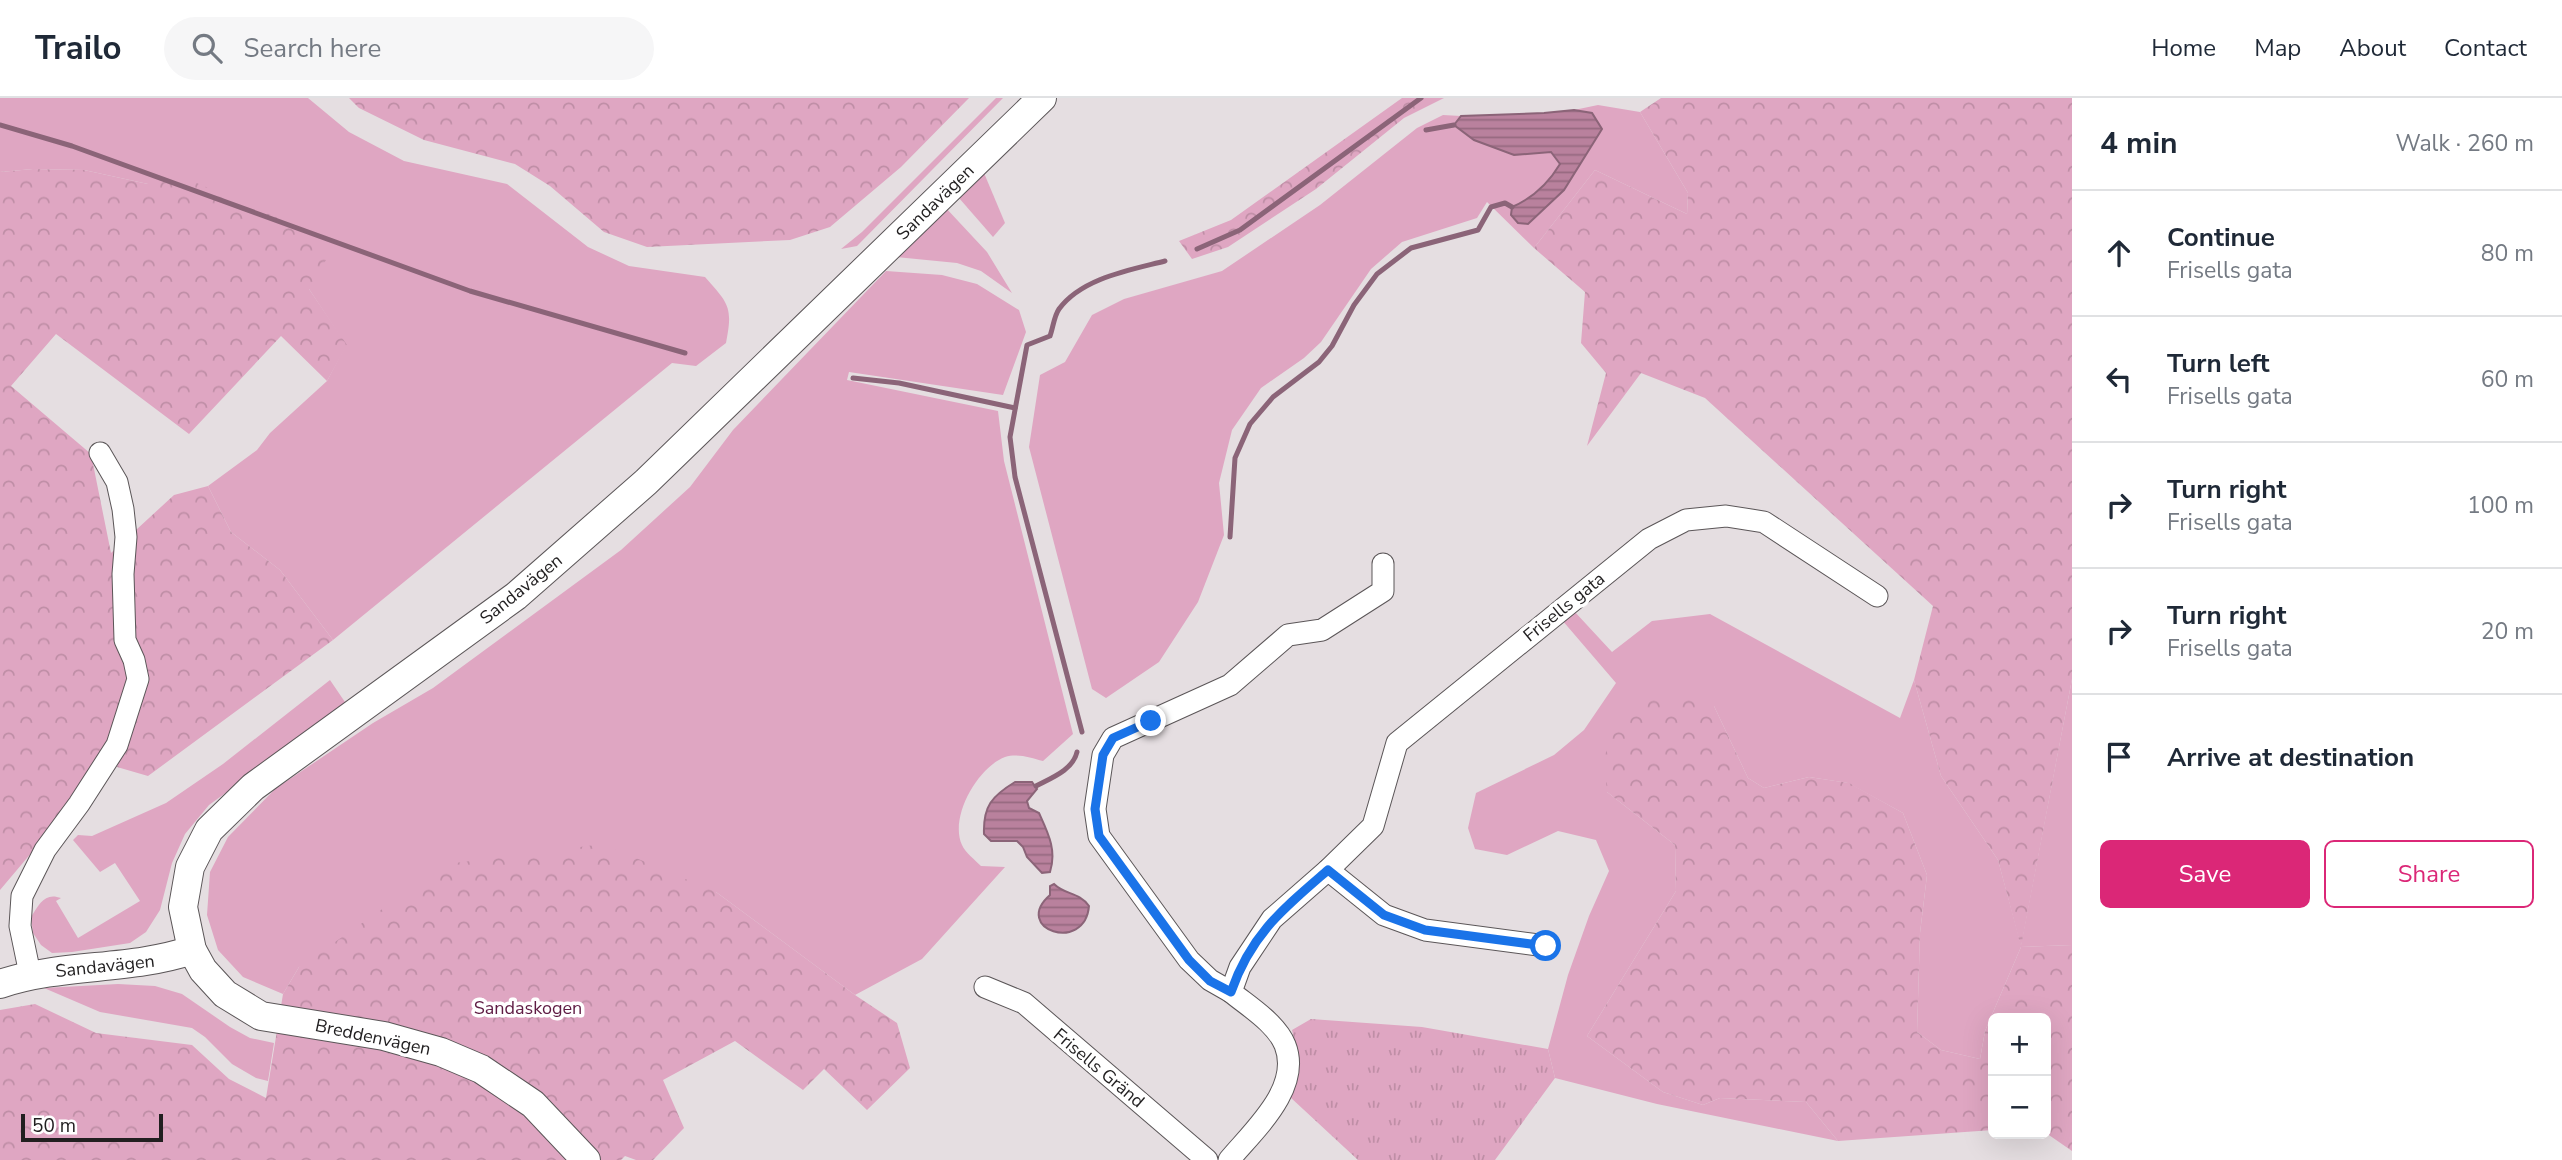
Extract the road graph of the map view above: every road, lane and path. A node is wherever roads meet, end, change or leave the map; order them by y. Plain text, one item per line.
1 (1042, 98) edge
2 (100, 453) dead end
3 (1383, 564) dead end
4 (1877, 596) dead end
5 (1328, 870) junction
6 (1546, 946) dead end
7 (192, 950) junction
8 (30, 974) junction
9 (0, 984) edge
10 (985, 987) dead end
11 (1231, 992) junction
12 (586, 1160) edge
13 (1207, 1160) edge
14 (1229, 1160) edge

1 - 7 street, Sandavägen
2 - 8 street
3 - 11 street
4 - 5 street, Frisells gata
5 - 6 street
5 - 11 street, Frisells gata
7 - 8 street, Sandavägen
7 - 12 street, Breddenvägen
8 - 9 street, Sandavägen
10 - 13 street, Frisells Gränd
11 - 14 street

